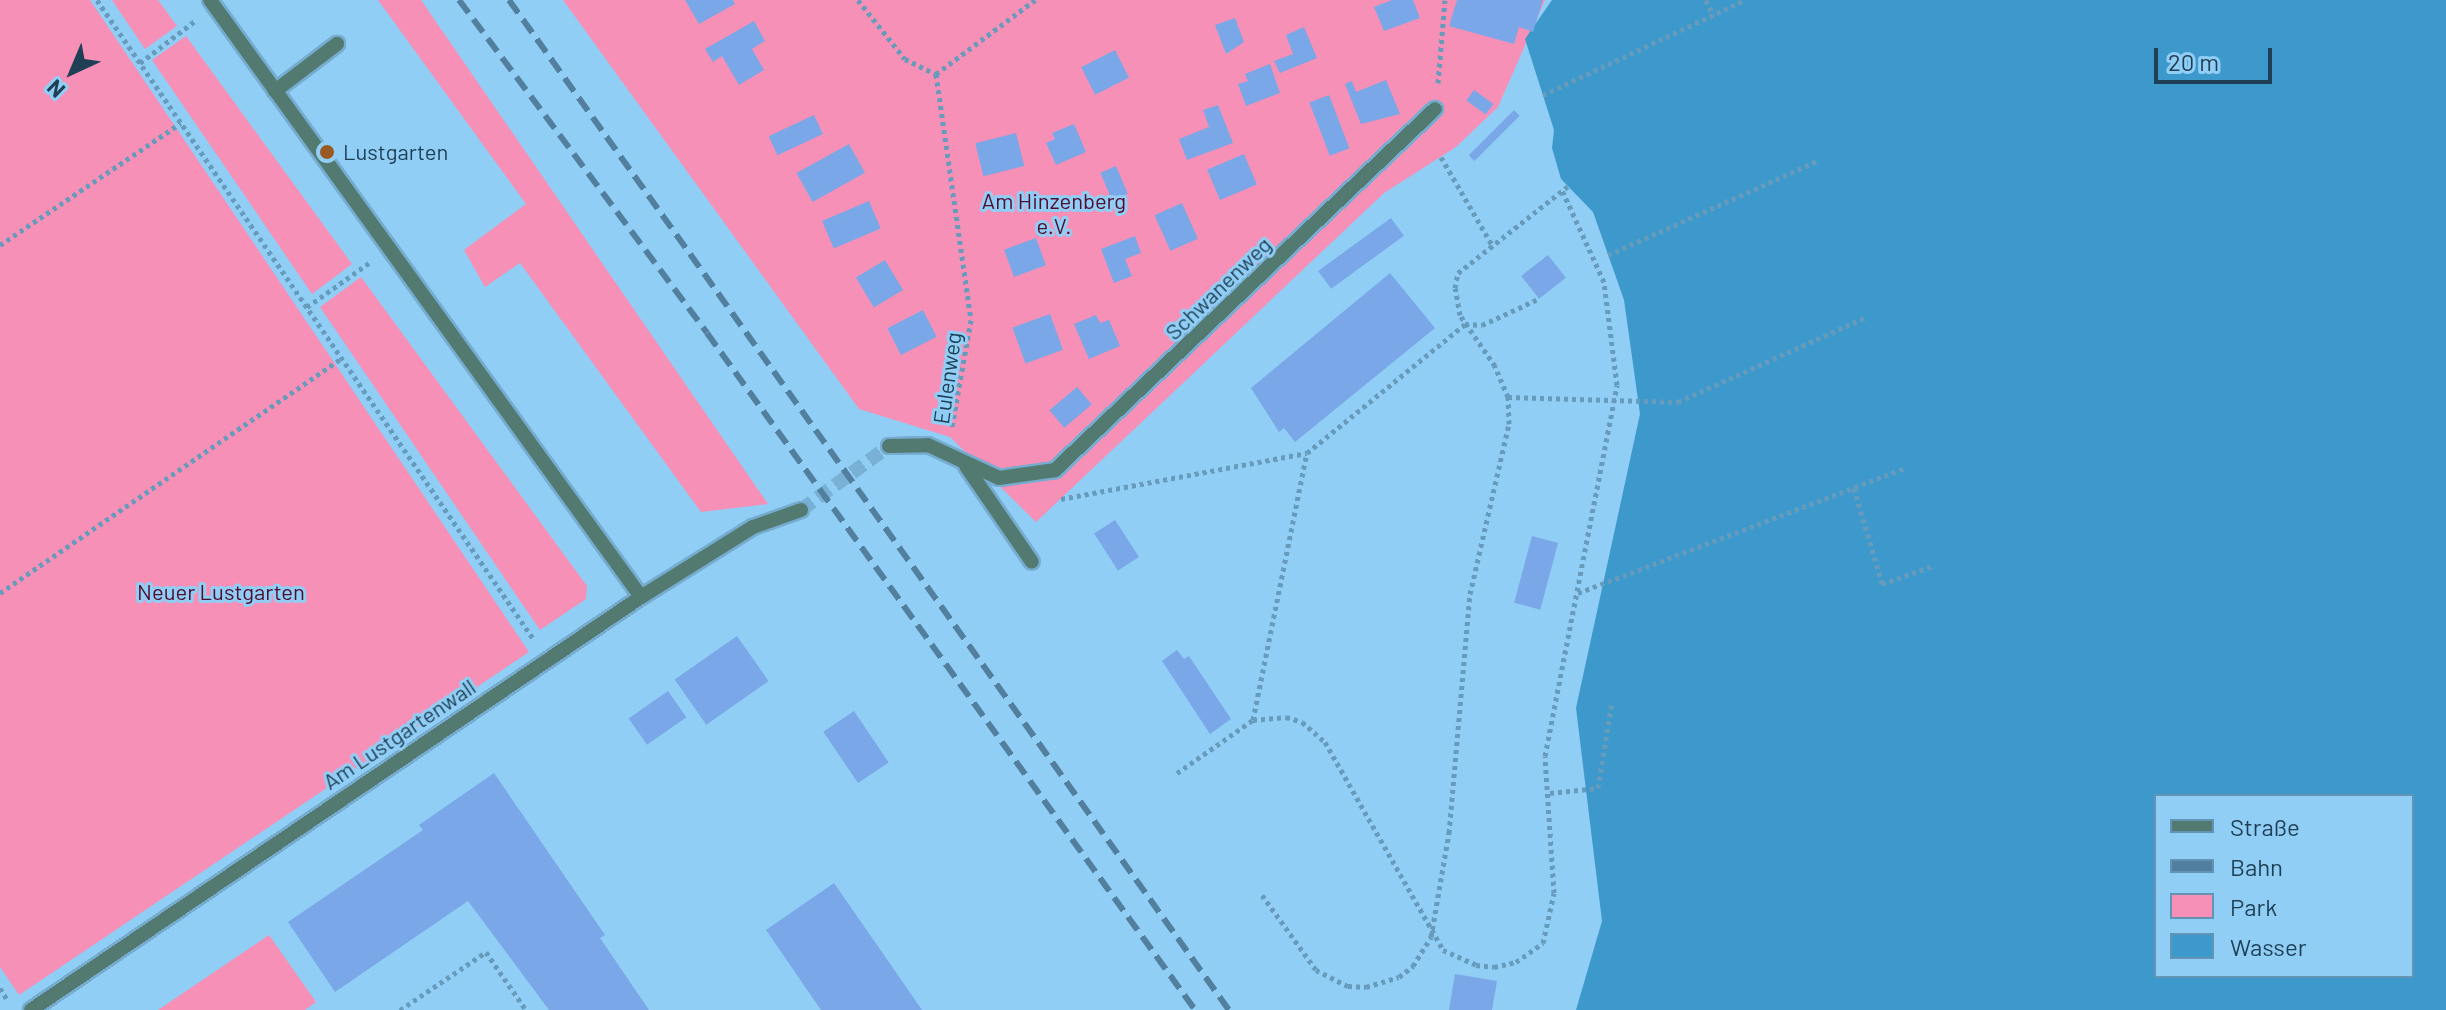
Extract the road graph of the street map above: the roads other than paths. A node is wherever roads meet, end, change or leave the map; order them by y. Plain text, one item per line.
1 (212, 3) edge
2 (337, 44) dead end
3 (275, 91) junction
4 (1435, 109) road end
5 (889, 446) tunnel mouth
6 (963, 462) junction
7 (801, 510) tunnel mouth
8 (1032, 562) dead end
9 (641, 597) junction
10 (31, 1010) edge

1 - 3 street
2 - 3 street
3 - 9 street
4 - 6 street, Schwanenweg
5 - 6 street, Schwanenweg
6 - 8 street
7 - 9 street, Am Lustgartenwall
9 - 10 street, Am Lustgartenwall

